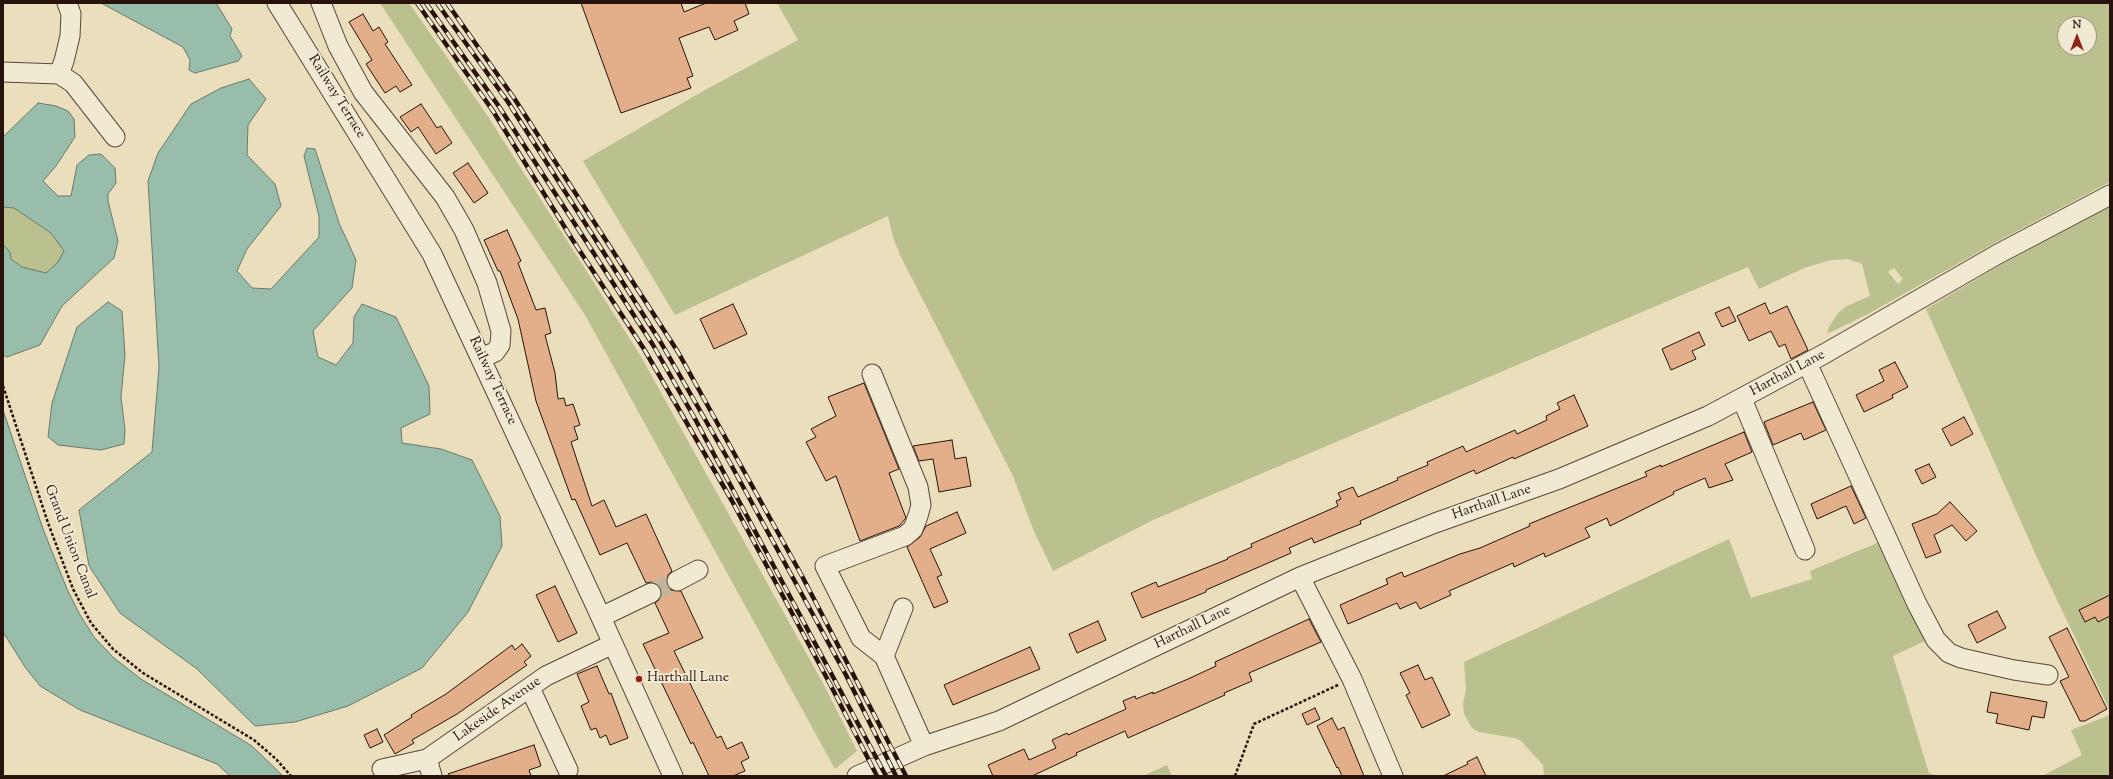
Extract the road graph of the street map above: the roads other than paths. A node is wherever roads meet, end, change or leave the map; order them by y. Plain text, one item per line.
1 (68, 3) edge
2 (278, 3) edge
3 (321, 3) edge
4 (3, 72) edge
5 (60, 74) junction
6 (115, 137) dead end
7 (2110, 195) edge
8 (481, 358) junction
9 (1807, 362) junction
10 (872, 374) dead end
11 (1742, 399) junction
12 (1805, 550) dead end
13 (698, 570) dead end
14 (1300, 577) junction
15 (676, 581) tunnel mouth
16 (651, 593) tunnel mouth
17 (903, 608) dead end
18 (601, 617) junction
19 (613, 644) junction
20 (884, 656) junction
21 (2048, 675) dead end
22 (530, 688) junction
23 (924, 746) junction
24 (430, 768) edge
25 (382, 769) dead end
26 (568, 770) dead end
27 (673, 776) edge
28 (857, 776) edge
29 (1393, 776) edge

1 - 5 street
2 - 8 street, Railway Terrace
3 - 8 street
4 - 5 street
5 - 6 street
7 - 9 street, Harthall Lane
8 - 18 street, Railway Terrace
9 - 11 street, Harthall Lane
9 - 21 street
10 - 20 street
11 - 12 street
11 - 14 street, Harthall Lane
13 - 15 street
14 - 23 street, Harthall Lane
14 - 29 street
16 - 18 street
17 - 20 street
18 - 19 street, Railway Terrace
19 - 22 street, Lakeside Avenue
19 - 27 street, Railway Terrace
20 - 23 street
22 - 24 street, Lakeside Avenue
22 - 26 street
23 - 28 street, Harthall Lane
24 - 25 street, Lakeside Avenue

